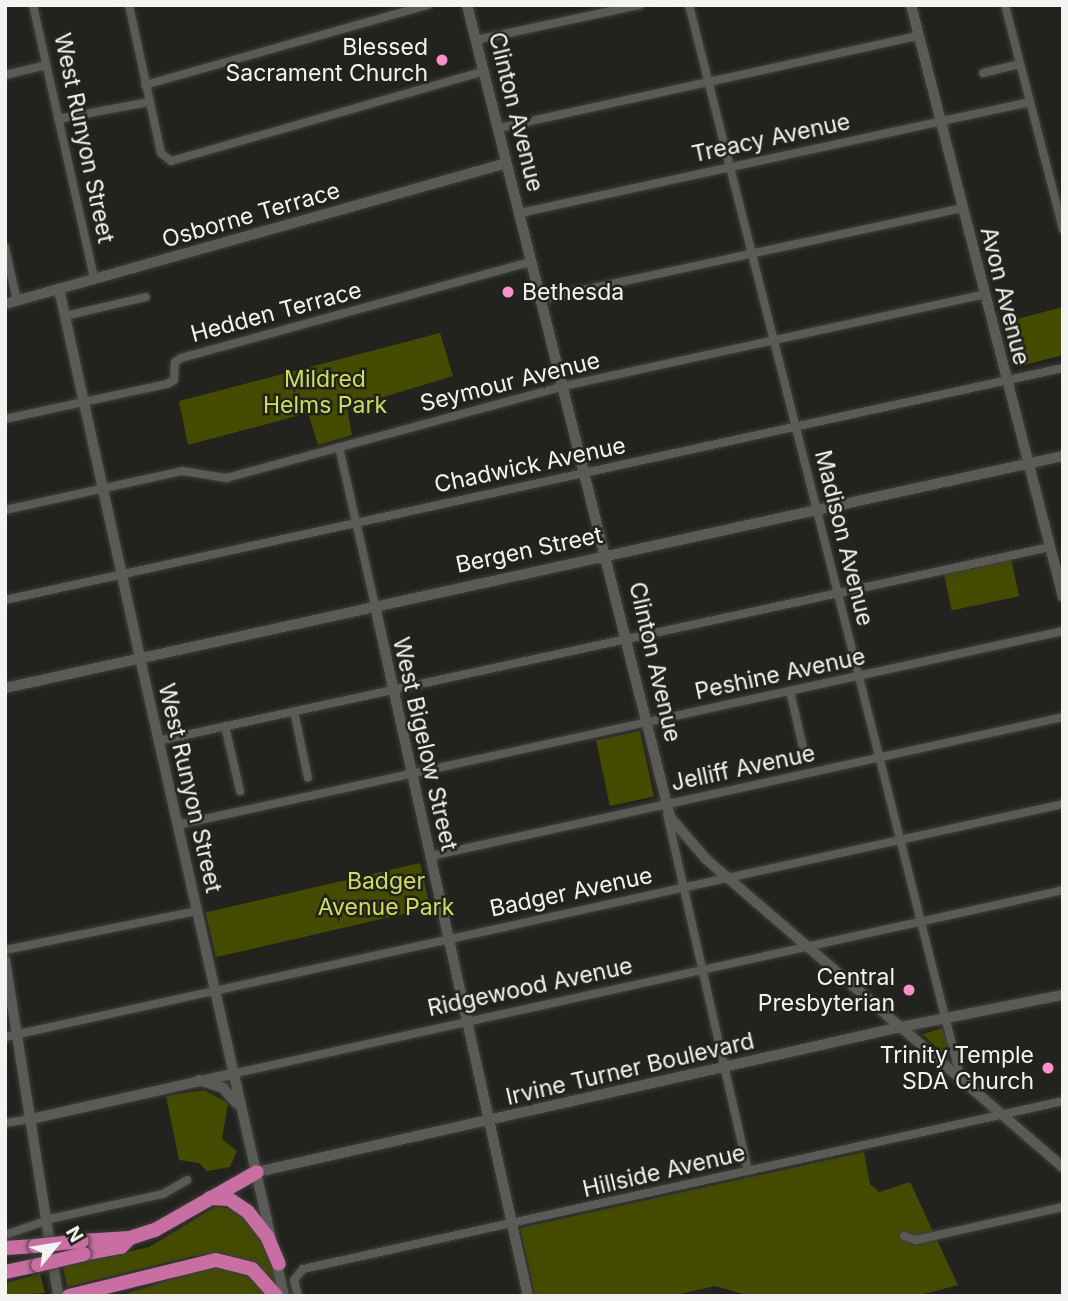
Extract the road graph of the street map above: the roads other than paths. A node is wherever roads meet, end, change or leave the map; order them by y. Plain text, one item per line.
1 (33, 5) edge
2 (428, 5) edge
3 (467, 5) edge
4 (639, 5) edge
5 (689, 5) edge
6 (911, 5) edge
7 (1005, 5) edge
8 (131, 6) edge
9 (919, 36) junction
10 (477, 40) junction
11 (1020, 64) junction
12 (46, 65) junction
13 (484, 71) junction
14 (983, 73) dead end
15 (5, 75) edge
16 (708, 82) junction
17 (145, 85) junction
18 (149, 102) junction
19 (1030, 102) junction
20 (58, 119) junction
21 (940, 120) junction
22 (499, 128) junction
23 (507, 163) junction
24 (730, 167) junction
25 (963, 208) junction
26 (520, 213) junction
27 (1063, 230) edge
28 (5, 247) edge
29 (752, 253) junction
30 (533, 261) junction
31 (93, 279) junction
32 (59, 289) junction
33 (986, 293) junction
34 (146, 297) dead end
35 (542, 299) junction
36 (17, 300) junction
37 (5, 304) edge
38 (65, 316) junction
39 (773, 340) junction
40 (1063, 368) edge
41 (1007, 380) junction
42 (564, 386) junction
43 (84, 402) junction
44 (5, 419) edge
45 (795, 426) junction
46 (339, 447) junction
47 (1063, 456) edge
48 (1029, 463) junction
49 (586, 472) junction
50 (103, 488) junction
51 (817, 509) junction
52 (5, 510) edge
53 (355, 523) junction
54 (1050, 547) junction
55 (607, 554) junction
56 (121, 575) junction
57 (838, 593) junction
58 (1063, 597) edge
59 (5, 600) edge
60 (375, 606) junction
61 (1063, 631) edge
62 (628, 637) junction
63 (140, 658) junction
64 (859, 677) junction
65 (5, 688) edge
66 (393, 690) junction
67 (790, 691) junction
68 (294, 711) junction
69 (1063, 718) edge
70 (648, 720) junction
71 (225, 726) junction
72 (158, 741) junction
73 (805, 756) dead end
74 (880, 758) junction
75 (411, 772) junction
76 (308, 778) dead end
77 (240, 791) dead end
78 (1063, 804) edge
79 (665, 805) junction
80 (177, 825) junction
81 (901, 839) junction
82 (431, 856) junction
83 (726, 877) junction
84 (684, 887) junction
85 (1063, 890) edge
86 (196, 911) junction
87 (923, 921) junction
88 (449, 939) junction
89 (806, 946) junction
90 (5, 950) edge
91 (5, 960) edge
92 (702, 969) junction
93 (1063, 988) edge
94 (214, 991) junction
95 (1063, 995) edge
96 (1010, 1003) junction
97 (947, 1016) junction
98 (467, 1021) junction
99 (901, 1027) junction
100 (18, 1035) junction
101 (5, 1037) edge
102 (724, 1070) junction
103 (232, 1074) junction
104 (200, 1080) junction
105 (961, 1080) junction
106 (1063, 1101) edge
107 (240, 1109) junction
108 (1001, 1114) junction
109 (31, 1119) junction
110 (489, 1122) junction
111 (5, 1123) edge
112 (1063, 1167) edge
113 (748, 1171) junction
114 (257, 1172) junction
115 (187, 1180) dead end
116 (210, 1199) junction
117 (1063, 1207) edge
118 (46, 1221) junction
119 (512, 1223) junction
120 (5, 1235) edge
121 (904, 1236) dead end
122 (5, 1248) edge
123 (83, 1248) junction
124 (198, 1262) junction
125 (279, 1264) junction
126 (5, 1272) edge
127 (58, 1296) edge
128 (69, 1296) edge
129 (105, 1296) edge
130 (276, 1296) edge
131 (284, 1296) edge
132 (298, 1296) edge
133 (528, 1296) edge

1 - 12 street, West Runyon Street
2 - 17 street
3 - 10 main road, Clinton Avenue
4 - 10 street
5 - 16 street, Madison Avenue
6 - 9 street, Avon Avenue
7 - 11 street
8 - 17 street
9 - 16 street
9 - 21 street, Avon Avenue
10 - 13 main road, Clinton Avenue
11 - 14 street
11 - 19 street
12 - 15 street
12 - 20 street, West Runyon Street
13 - 18 street
13 - 22 main road, Clinton Avenue
16 - 22 street
16 - 24 street, Madison Avenue
17 - 18 street
18 - 20 street
19 - 21 street, Treacy Avenue
19 - 27 street
20 - 31 street, West Runyon Street
21 - 24 street, Treacy Avenue
21 - 25 street, Avon Avenue
22 - 23 main road, Clinton Avenue
23 - 26 main road, Clinton Avenue
23 - 31 street, Osborne Terrace
24 - 26 street, Treacy Avenue
24 - 29 street, Madison Avenue
25 - 29 street
25 - 33 street, Avon Avenue
26 - 30 main road, Clinton Avenue
28 - 36 street
29 - 35 street
29 - 39 street, Madison Avenue
30 - 35 main road, Clinton Avenue
30 - 43 street, Hedden Terrace
31 - 32 street, Osborne Terrace
32 - 36 street, Osborne Terrace
32 - 38 street, West Runyon Street
33 - 39 street, Seymour Avenue
33 - 41 street, Avon Avenue
34 - 38 street
35 - 42 main road, Clinton Avenue
36 - 37 street, Osborne Terrace
38 - 43 street, West Runyon Street
39 - 42 street, Seymour Avenue
39 - 45 street, Madison Avenue
40 - 41 street, Chadwick Avenue
41 - 45 street, Chadwick Avenue
41 - 48 street, Avon Avenue
42 - 46 street, Seymour Avenue
42 - 49 main road, Clinton Avenue
43 - 44 street, Hedden Terrace
43 - 50 street, West Runyon Street
45 - 49 street, Chadwick Avenue
45 - 51 street, Madison Avenue
46 - 50 street, Seymour Avenue
46 - 53 street, West Bigelow Street
47 - 48 main road, Bergen Street
48 - 51 main road, Bergen Street
48 - 54 street, Avon Avenue
49 - 53 street, Chadwick Avenue
49 - 55 main road, Clinton Avenue
50 - 52 street, Seymour Avenue
50 - 56 street, West Runyon Street
51 - 55 main road, Bergen Street
51 - 57 street, Madison Avenue
53 - 56 street, Chadwick Avenue
53 - 60 street, West Bigelow Street
54 - 57 street
54 - 58 street, Avon Avenue
55 - 60 main road, Bergen Street
55 - 62 main road, Clinton Avenue
56 - 59 street, Chadwick Avenue
56 - 63 street, West Runyon Street
57 - 62 street
57 - 64 street, Madison Avenue
60 - 63 main road, Bergen Street
60 - 66 street, West Bigelow Street
61 - 64 street, Peshine Avenue
62 - 66 street
62 - 70 main road, Clinton Avenue
63 - 65 main road, Bergen Street
63 - 72 main road, West Runyon Street
64 - 67 street, Peshine Avenue
64 - 74 street, Madison Avenue
66 - 68 street
66 - 75 street, West Bigelow Street
67 - 70 street, Peshine Avenue
67 - 73 street
68 - 71 street
68 - 76 street
69 - 74 street, Jelliff Avenue
70 - 75 street, Peshine Avenue
70 - 79 main road, Clinton Avenue
71 - 72 street
71 - 77 street
72 - 80 main road, West Runyon Street
74 - 79 street, Jelliff Avenue
74 - 81 street, Madison Avenue
75 - 80 street, Peshine Avenue
75 - 82 street, West Bigelow Street
78 - 81 street, Badger Avenue
79 - 82 street, Jelliff Avenue
79 - 83 main road, Clinton Avenue
79 - 84 street
80 - 86 main road, West Runyon Street
81 - 83 street, Badger Avenue
81 - 87 street, Madison Avenue
82 - 88 street, West Bigelow Street
83 - 84 street, Badger Avenue
83 - 89 main road, Clinton Avenue
84 - 88 street, Badger Avenue
84 - 92 street
85 - 87 street, Ridgewood Avenue
86 - 90 street
86 - 94 main road, West Runyon Street
87 - 89 street, Ridgewood Avenue
87 - 97 street, Madison Avenue
88 - 94 street, Badger Avenue
88 - 98 street, West Bigelow Street
89 - 92 street, Ridgewood Avenue
89 - 99 main road, Clinton Avenue
91 - 100 street
92 - 98 street, Ridgewood Avenue
92 - 102 street
93 - 96 main road, Irvine Turner Boulevard
94 - 100 street, Badger Avenue
94 - 103 main road, West Runyon Street
95 - 96 main road, Irvine Turner Boulevard
96 - 97 main road, Irvine Turner Boulevard
97 - 99 main road, Irvine Turner Boulevard
97 - 105 street, Madison Avenue
98 - 103 street, Ridgewood Avenue
98 - 110 street, West Bigelow Street
99 - 102 street, Irvine Turner Boulevard
99 - 105 main road, Clinton Avenue
100 - 101 street, Badger Avenue
100 - 109 street
102 - 110 street, Irvine Turner Boulevard
102 - 113 street
103 - 104 street, Ridgewood Avenue
103 - 107 main road, West Runyon Street
104 - 107 main road
104 - 109 street, Ridgewood Avenue
105 - 108 main road, Clinton Avenue
106 - 108 street, Hillside Avenue
107 - 114 main road, West Runyon Street
108 - 112 main road, Clinton Avenue
108 - 113 street, Hillside Avenue
109 - 111 street, Ridgewood Avenue
109 - 118 street
110 - 114 street, Irvine Turner Boulevard
110 - 119 street, West Bigelow Street
113 - 119 street, Hillside Avenue
114 - 116 highway
114 - 125 main road, West Runyon Street
115 - 118 street
116 - 123 highway
116 - 125 highway
117 - 121 street
118 - 120 street
118 - 127 street
119 - 132 street, Hillside Avenue
119 - 133 street, West Bigelow Street
122 - 123 highway, bridge
123 - 126 highway, bridge
124 - 128 highway
124 - 129 highway
124 - 130 highway
125 - 131 main road, West Runyon Street

